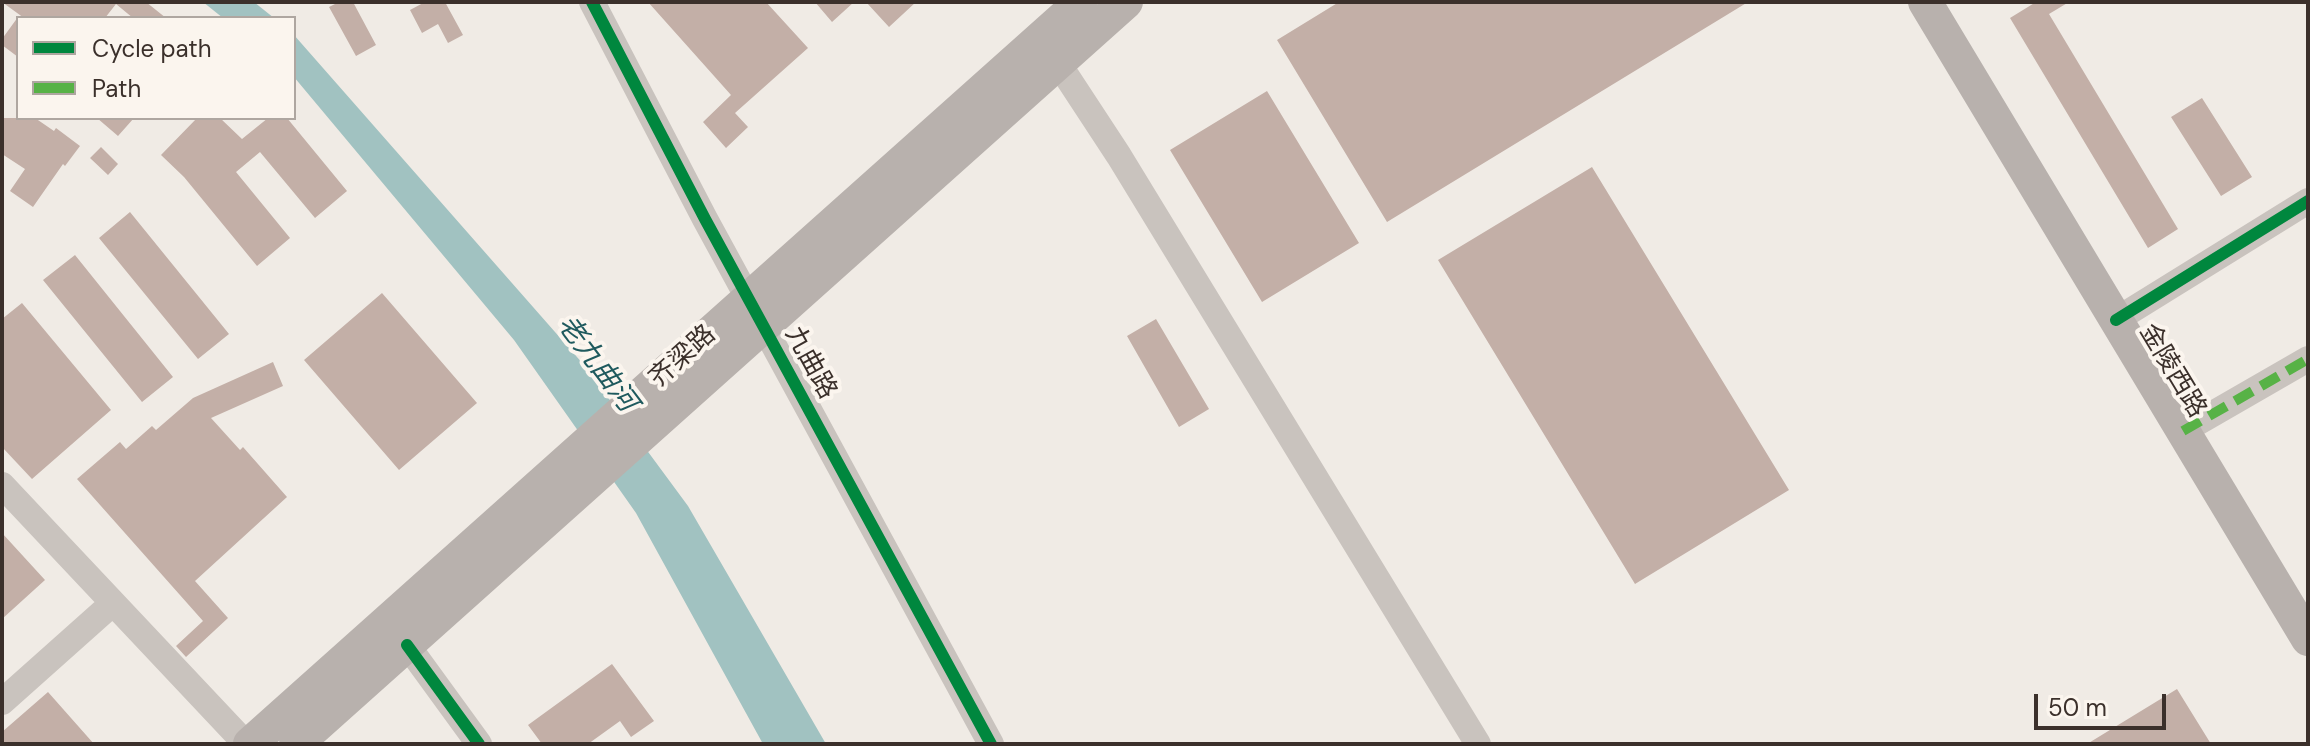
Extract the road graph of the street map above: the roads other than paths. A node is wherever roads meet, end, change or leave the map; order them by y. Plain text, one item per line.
1 (592, 2) edge
2 (1081, 2) edge
3 (1126, 2) edge
4 (1925, 2) edge
5 (1058, 63) junction
6 (2308, 201) edge
7 (756, 312) junction
8 (2116, 320) junction
9 (2308, 359) edge
10 (2183, 431) junction
11 (587, 464) junction
12 (2, 485) edge
13 (113, 603) junction
14 (2308, 639) edge
15 (407, 645) junction
16 (2, 702) edge
17 (248, 744) edge
18 (296, 744) edge
19 (479, 744) edge
20 (991, 744) edge
21 (1478, 744) edge

1 - 7 street, 九曲路
2 - 7 main road, 齐梁路
3 - 5 main road, 齐梁路
4 - 8 main road, 金陵西路
5 - 7 main road, 齐梁路
5 - 21 street
6 - 8 street
7 - 11 main road, 齐梁路
7 - 20 street, 九曲路
8 - 10 main road, 金陵西路
9 - 10 street
10 - 14 main road, 金陵西路
11 - 15 main road, 齐梁路
11 - 17 main road, 齐梁路
12 - 13 street
13 - 16 street
13 - 17 street
15 - 18 main road, 齐梁路
15 - 19 street

